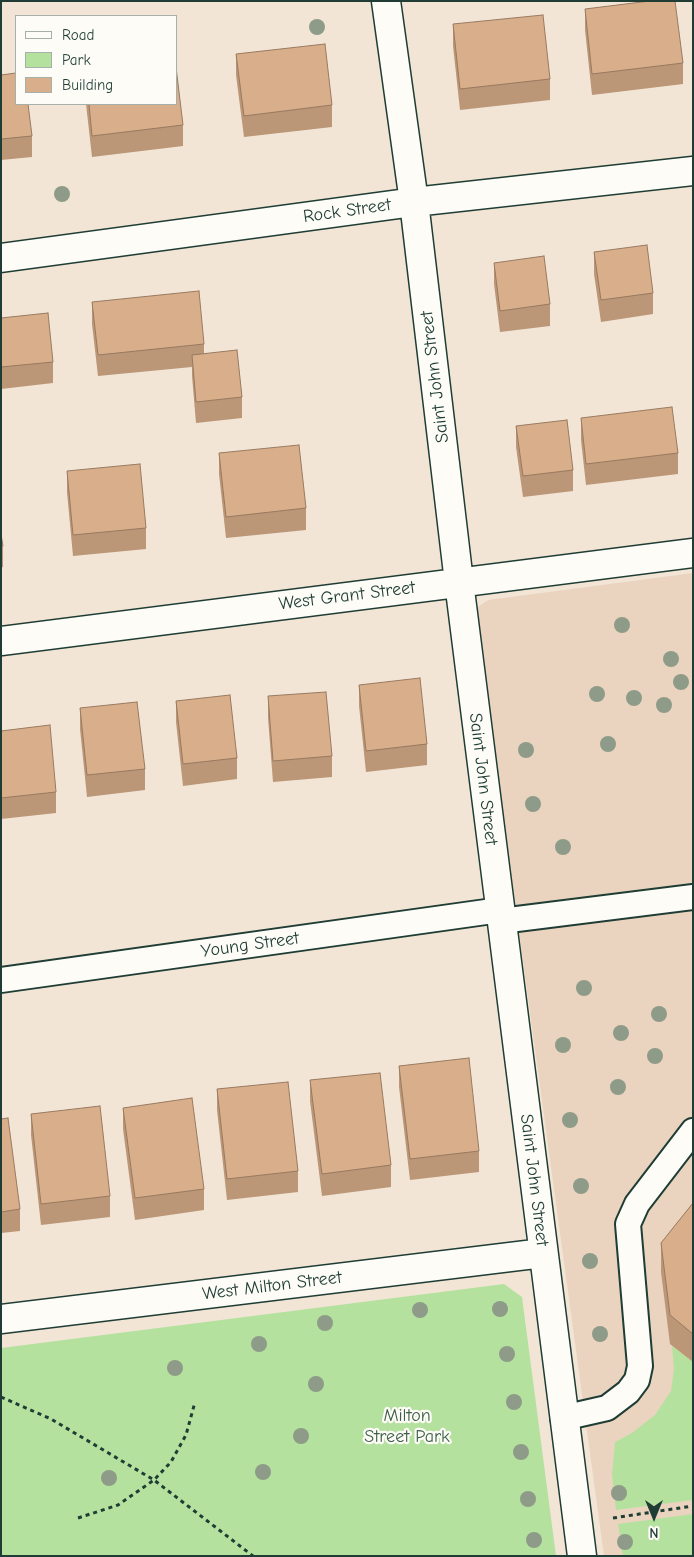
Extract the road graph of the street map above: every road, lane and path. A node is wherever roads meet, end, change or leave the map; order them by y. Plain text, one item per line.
1 (386, 1) edge
2 (693, 171) edge
3 (414, 202) junction
4 (1, 258) edge
5 (693, 553) edge
6 (459, 582) junction
7 (1, 641) edge
8 (693, 897) edge
9 (500, 915) junction
10 (1, 980) edge
11 (693, 1131) edge
12 (542, 1252) junction
13 (1, 1319) edge
14 (1, 1396) edge
15 (195, 1402) dead end
16 (563, 1418) junction
17 (154, 1480) junction
18 (693, 1506) edge
19 (78, 1518) dead end
20 (612, 1518) dead end
21 (253, 1556) edge
22 (582, 1556) edge

1 - 3 street, Saint John Street
2 - 3 street, Rock Street
3 - 4 street, Rock Street
3 - 6 street, Saint John Street
5 - 6 street, West Grant Street
6 - 7 street, West Grant Street
6 - 9 street, Saint John Street
8 - 9 lane, Young Street
9 - 10 lane, Young Street
9 - 12 street, Saint John Street
11 - 16 lane
12 - 13 street, West Milton Street
12 - 16 street, Saint John Street
14 - 17 path
15 - 17 path
16 - 22 street, Saint John Street
17 - 19 path
17 - 21 path
18 - 20 path

